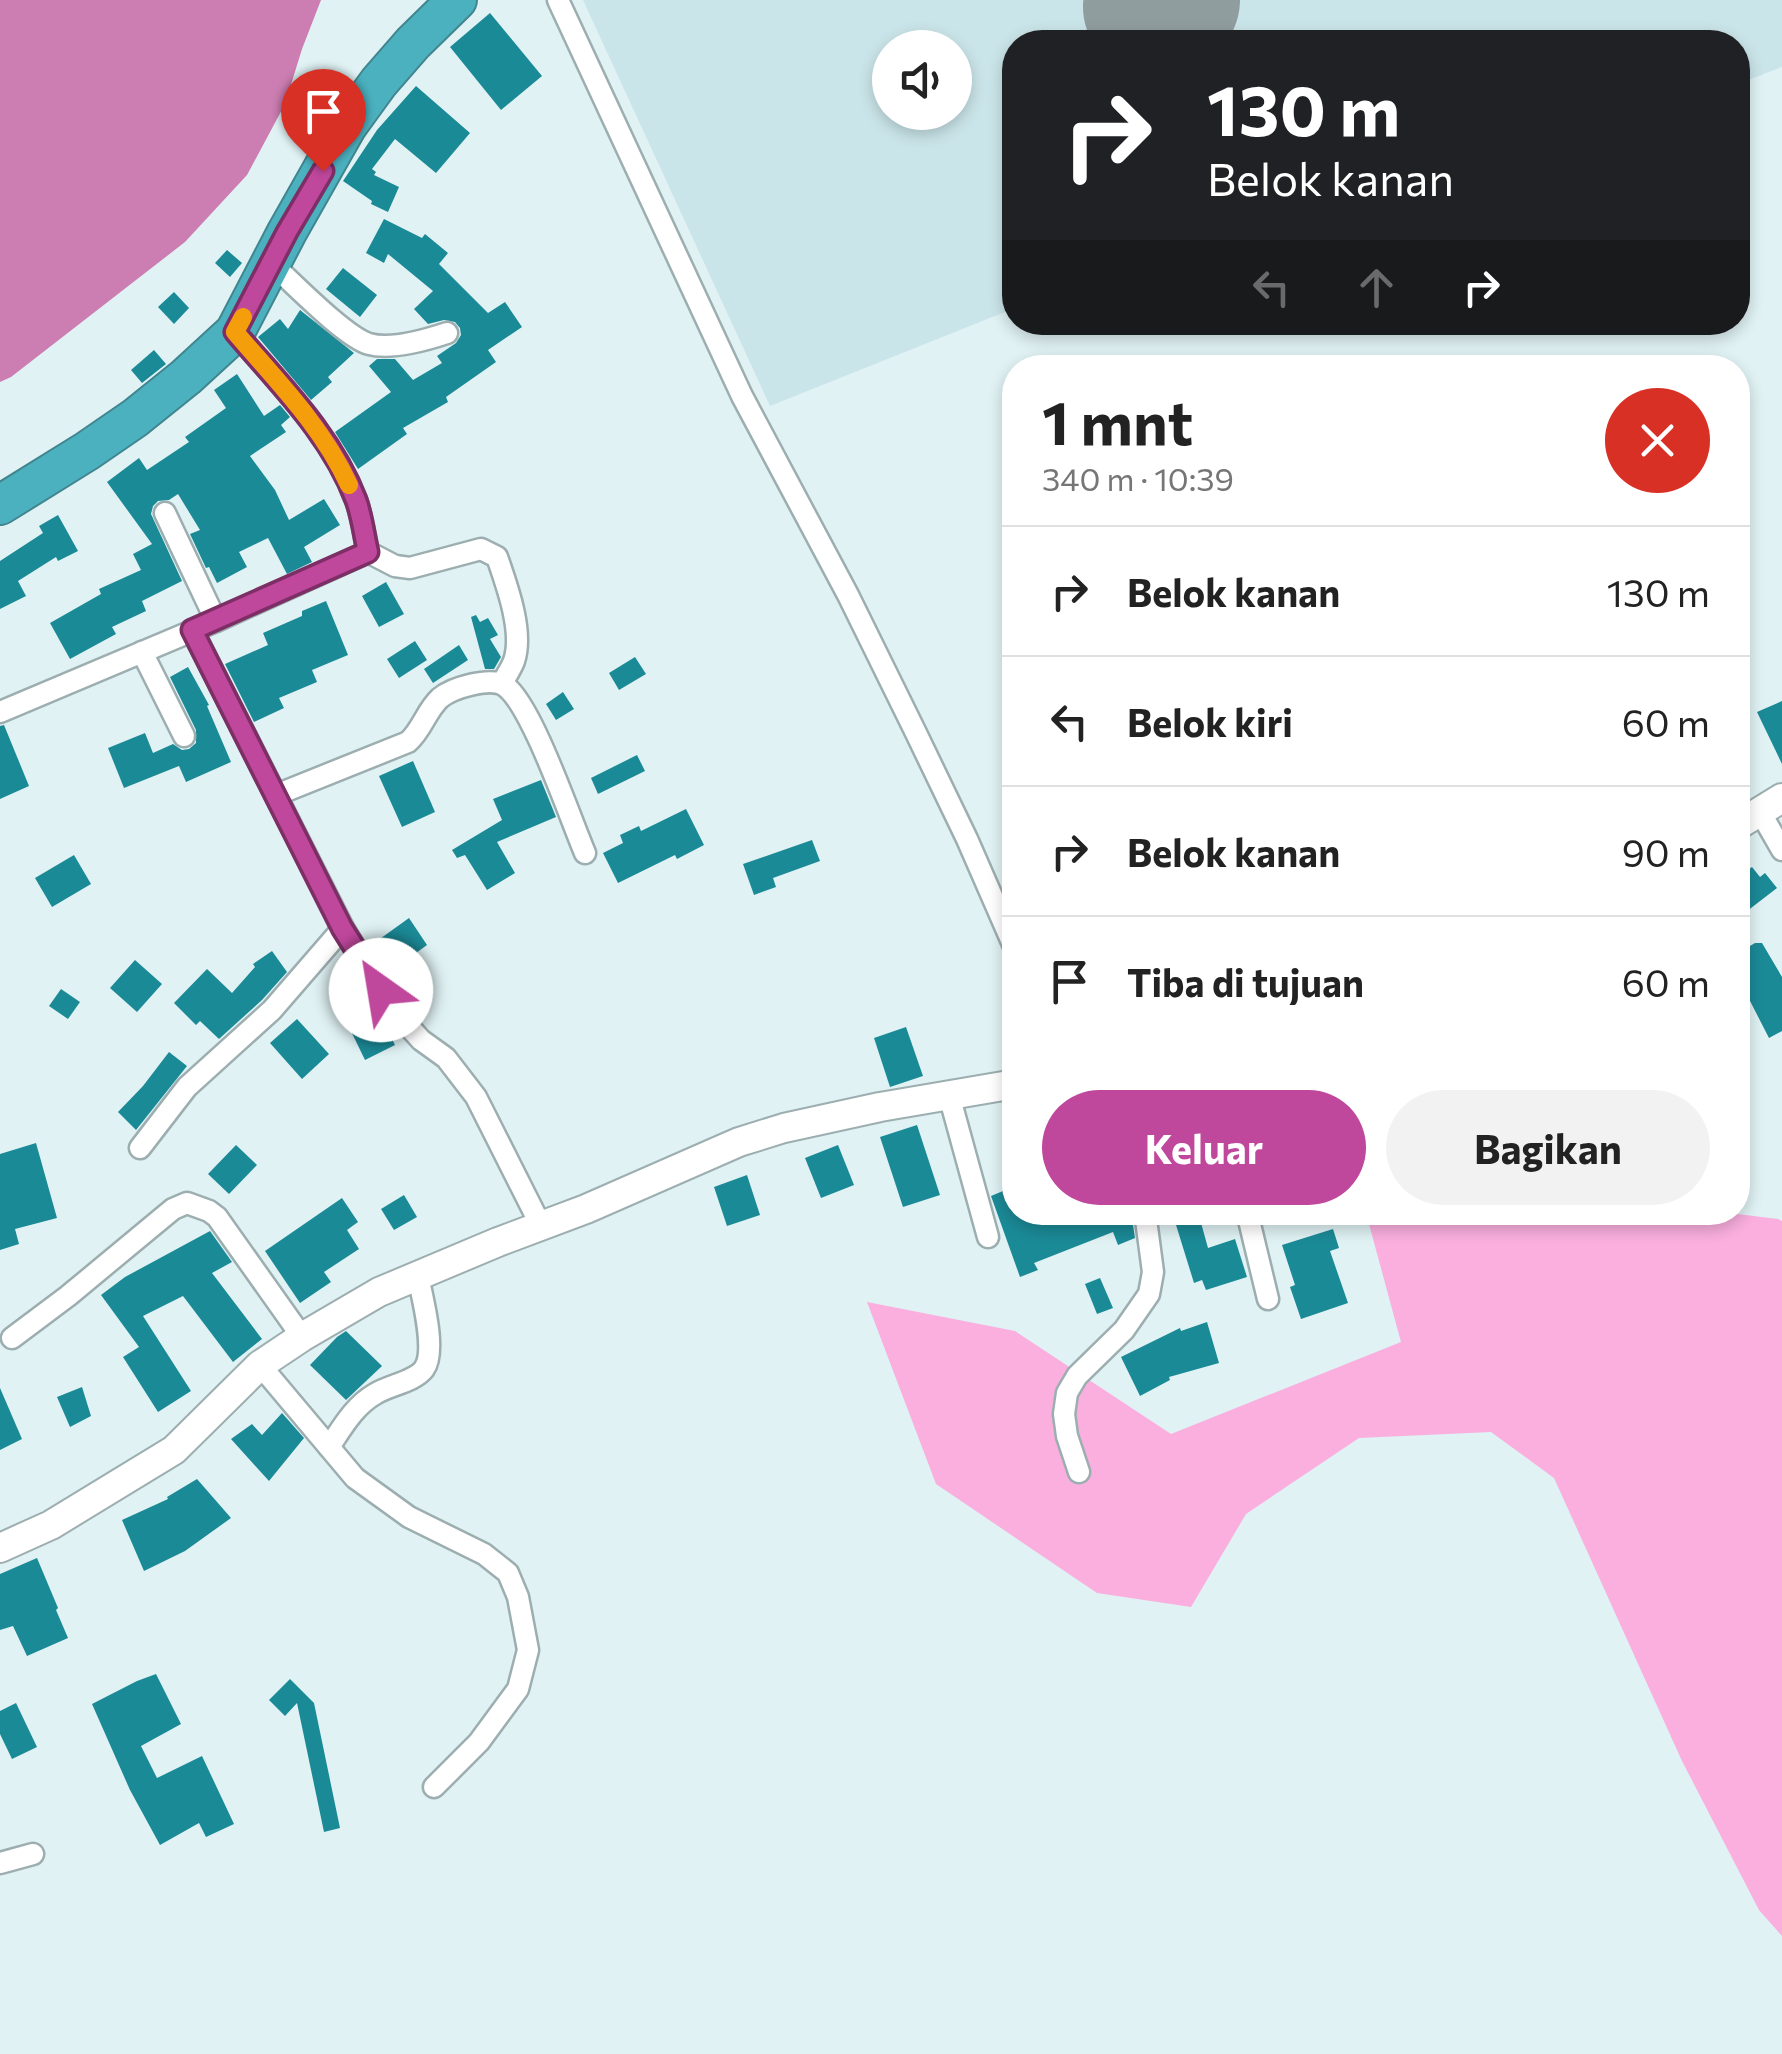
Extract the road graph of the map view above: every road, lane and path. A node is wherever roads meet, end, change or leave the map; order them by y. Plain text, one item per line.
1 (457, 0) edge
2 (558, 0) edge
3 (271, 263) junction
4 (235, 332) junction
5 (447, 333) dead end
6 (0, 505) edge
7 (165, 513) dead end
8 (368, 552) junction
9 (216, 621) junction
10 (192, 630) junction
11 (142, 652) junction
12 (502, 683) junction
13 (0, 712) edge
14 (184, 736) dead end
15 (276, 795) junction
16 (1760, 811) edge
17 (1782, 850) edge
18 (585, 853) dead end
19 (1002, 919) edge
20 (342, 928) junction
21 (1002, 1086) edge
22 (949, 1095) junction
23 (140, 1148) dead end
24 (1148, 1225) edge
25 (1250, 1225) edge
26 (541, 1226) junction
27 (988, 1238) dead end
28 (418, 1276) junction
29 (1268, 1299) dead end
30 (302, 1336) junction
31 (12, 1338) dead end
32 (260, 1365) junction
33 (330, 1447) junction
34 (1079, 1472) dead end
35 (0, 1548) edge
36 (434, 1787) dead end
37 (32, 1854) dead end
38 (0, 1863) edge

1 - 3 highway
2 - 19 street
3 - 4 highway
3 - 5 street
4 - 6 highway
4 - 8 street
7 - 9 street
8 - 9 street
8 - 12 street
9 - 10 street
10 - 11 street
10 - 15 street
11 - 13 street
11 - 14 street
12 - 15 street
12 - 18 street
15 - 20 street
16 - 17 street
20 - 23 street
20 - 26 street
21 - 22 street
22 - 26 street
22 - 27 street
24 - 34 street
25 - 29 street
26 - 28 street
28 - 30 street
28 - 33 street
30 - 31 street
30 - 32 street
32 - 33 street
32 - 35 street
33 - 36 street
37 - 38 street

